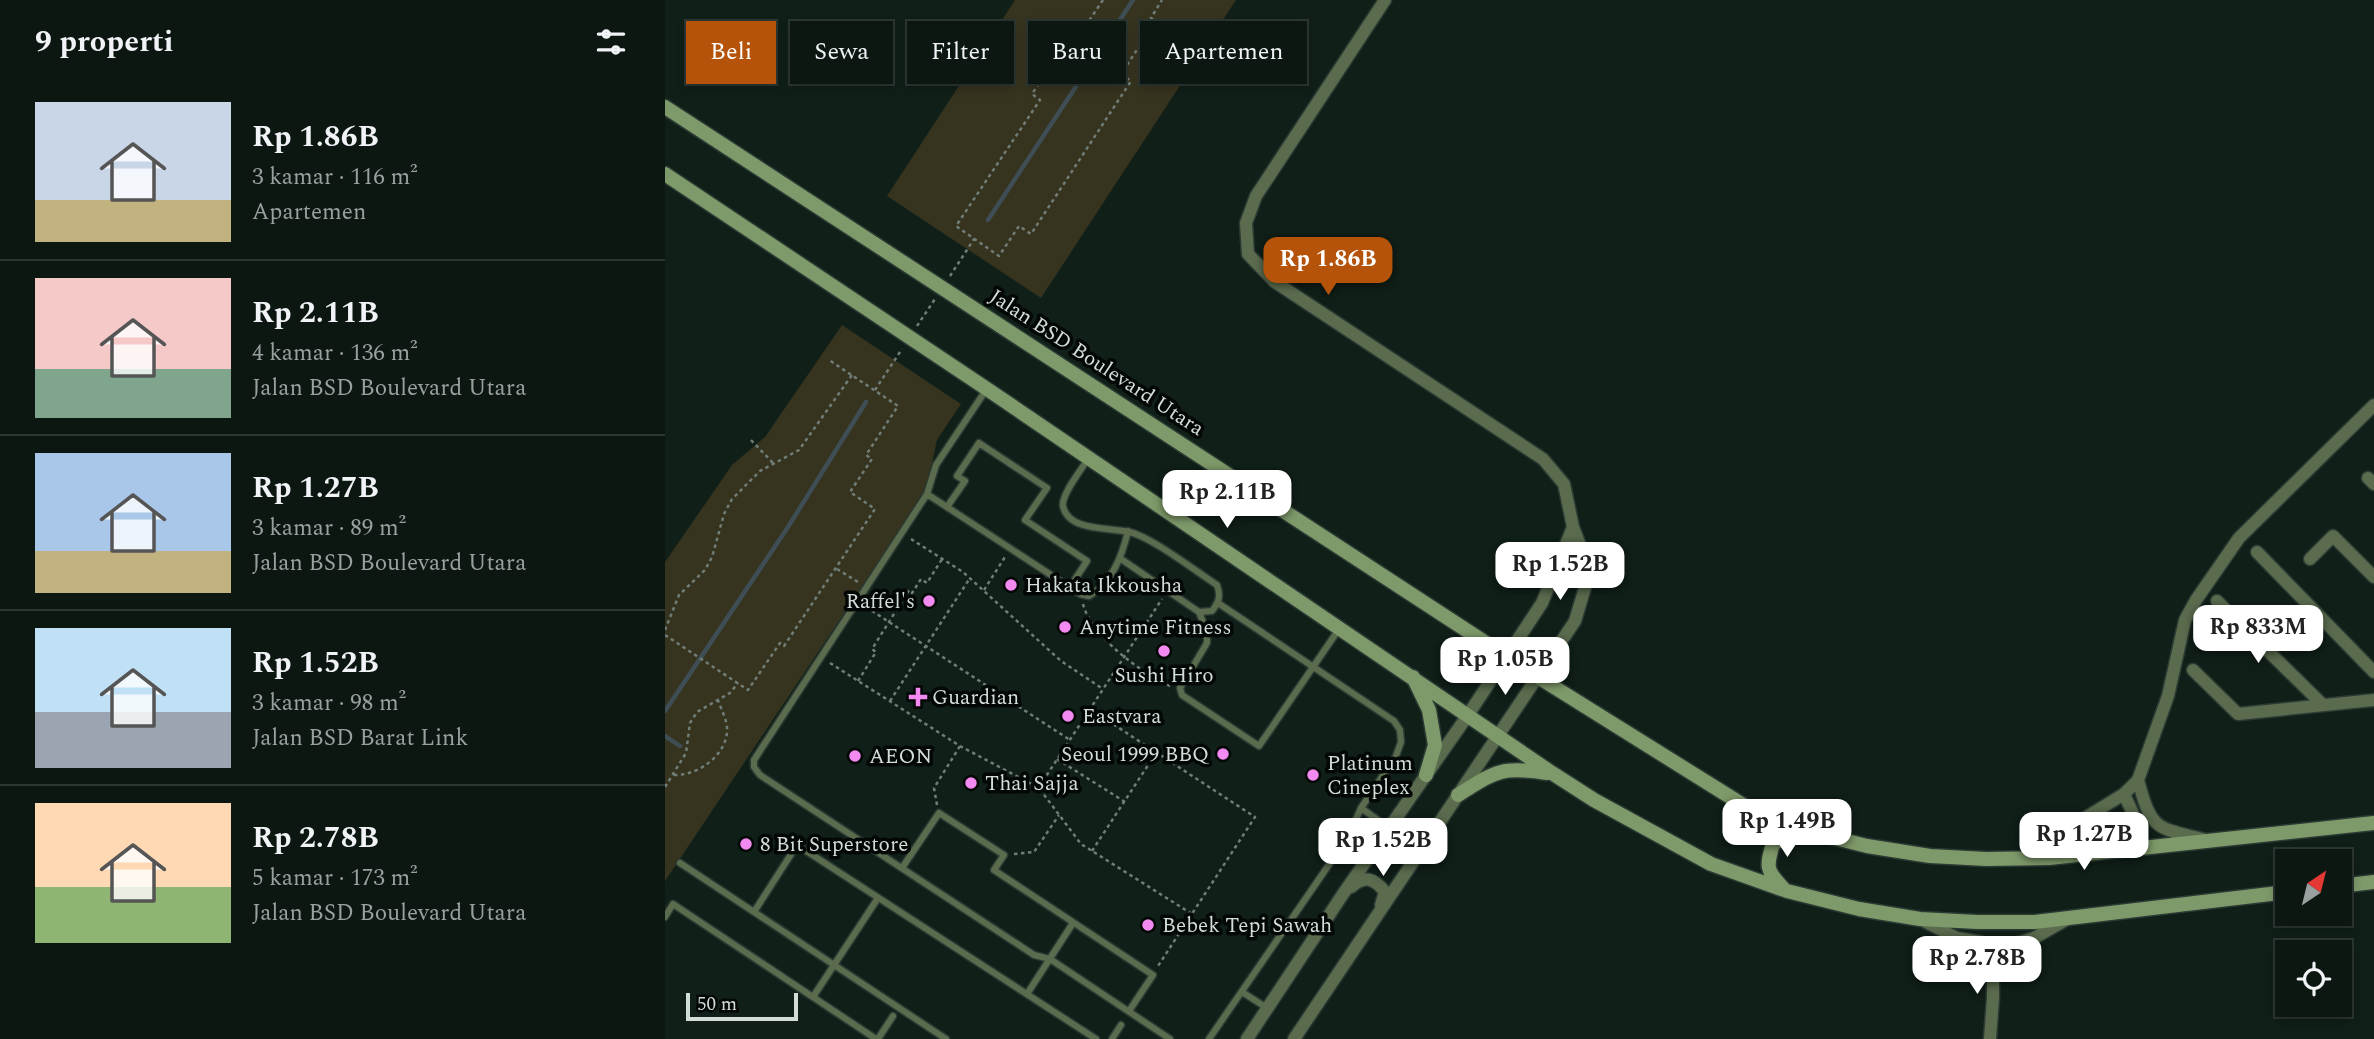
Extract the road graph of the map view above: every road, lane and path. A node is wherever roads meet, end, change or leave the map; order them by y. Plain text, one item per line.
1 (1103, 0) edge
2 (1162, 0) edge
3 (1385, 0) edge
4 (665, 107) edge
5 (665, 174) edge
6 (974, 239) junction
7 (943, 286) junction
8 (909, 339) junction
9 (829, 360) dead end
10 (852, 375) junction
11 (987, 389) junction
12 (876, 390) junction
13 (2374, 405) edge
14 (751, 440) dead end
15 (1089, 458) junction
16 (774, 464) junction
17 (927, 494) junction
18 (947, 508) junction
19 (1573, 527) junction
20 (1128, 531) junction
21 (902, 533) junction
22 (1011, 549) junction
23 (2257, 552) dead end
24 (942, 559) junction
25 (1121, 559) junction
26 (2310, 559) dead end
27 (836, 568) junction
28 (2374, 577) edge
29 (970, 578) junction
30 (1070, 587) junction
31 (866, 588) junction
32 (983, 591) junction
33 (1167, 591) junction
34 (1080, 594) junction
35 (858, 601) junction
36 (2217, 601) dead end
37 (1218, 603) junction
38 (1199, 612) junction
39 (889, 621) junction
40 (1340, 628) junction
41 (665, 632) edge
42 (926, 646) junction
43 (1507, 656) junction
44 (821, 657) junction
45 (1124, 657) junction
46 (1314, 667) junction
47 (2193, 670) dead end
48 (2374, 672) edge
49 (1412, 676) junction
50 (1538, 677) junction
51 (858, 681) junction
52 (738, 683) junction
53 (1180, 688) junction
54 (1103, 689) junction
55 (718, 700) junction
56 (2374, 700) edge
57 (890, 701) junction
58 (2323, 705) junction
59 (1090, 709) junction
60 (1468, 715) junction
61 (1499, 736) junction
62 (1070, 740) junction
63 (960, 746) junction
64 (1156, 752) junction
65 (1057, 759) junction
66 (1552, 773) junction
67 (674, 775) junction
68 (1426, 775) junction
69 (2137, 780) junction
70 (665, 787) edge
71 (1039, 788) junction
72 (2124, 794) junction
73 (1458, 795) junction
74 (1125, 802) junction
75 (1361, 808) junction
76 (939, 813) junction
77 (1059, 815) junction
78 (2374, 823) edge
79 (1389, 828) junction
80 (1799, 829) junction
81 (2062, 832) dead end
82 (2209, 841) junction
83 (1093, 851) junction
84 (2083, 854) junction
85 (1004, 855) junction
86 (680, 863) dead end
87 (902, 868) junction
88 (2374, 882) edge
89 (2352, 885) edge
90 (1787, 891) junction
91 (2275, 893) edge
92 (1343, 894) junction
93 (878, 898) junction
94 (754, 912) junction
95 (1192, 914) junction
96 (1377, 916) junction
97 (665, 917) edge
98 (2069, 918) junction
99 (1920, 919) junction
100 (1073, 923) junction
101 (1993, 953) junction
102 (1050, 959) junction
103 (834, 965) junction
104 (1153, 975) junction
105 (1243, 992) junction
106 (1027, 994) junction
107 (813, 997) junction
108 (1268, 1009) junction
109 (1129, 1011) junction
110 (893, 1016) dead end
111 (1121, 1025) dead end
112 (1093, 1038) edge
113 (877, 1039) edge
114 (946, 1039) edge
115 (1112, 1039) edge
116 (1171, 1039) edge
117 (1209, 1039) edge
118 (1247, 1039) edge
119 (1294, 1039) edge
120 (1990, 1039) edge

1 - 6 path
2 - 6 path
3 - 19 street
4 - 7 main road, Jalan BSD Boulevard Utara
5 - 8 main road
6 - 7 path
7 - 8 path
7 - 43 main road, Jalan BSD Boulevard Utara
8 - 11 main road
8 - 12 path
9 - 10 path
10 - 12 path
10 - 16 path
11 - 15 main road
11 - 17 lane
12 - 27 path
13 - 69 street
14 - 16 path
15 - 20 lane
15 - 40 main road
16 - 41 path
17 - 18 lane
17 - 21 lane
18 - 22 lane
18 - 30 lane
19 - 43 street
19 - 50 street
20 - 25 lane
20 - 37 lane
21 - 24 path
21 - 31 lane
22 - 30 lane
22 - 32 path
23 - 48 street
24 - 29 path
24 - 39 path
25 - 33 lane
25 - 34 lane
26 - 28 street
27 - 31 path
27 - 52 path
29 - 32 path
29 - 42 path
30 - 34 lane
31 - 35 lane
32 - 54 path
33 - 38 lane
33 - 45 path
34 - 45 path
35 - 39 path
35 - 44 lane
36 - 58 street
37 - 38 lane
37 - 46 lane
38 - 53 lane
39 - 42 path
39 - 51 path
40 - 46 lane
40 - 49 main road
41 - 52 path
42 - 57 path
42 - 62 path
43 - 50 main road, Jalan BSD Boulevard Utara
43 - 60 street
44 - 51 path
44 - 87 lane
45 - 53 path
45 - 54 path
46 - 53 lane
46 - 75 lane
47 - 58 street
49 - 60 main road
49 - 68 main road
50 - 61 street
50 - 80 main road, Jalan BSD Boulevard Utara
51 - 57 path
52 - 55 path
54 - 59 path
55 - 67 path
55 - 67 path
56 - 58 street
57 - 63 path
59 - 62 path
59 - 64 path
60 - 61 main road
60 - 68 street
61 - 66 main road
61 - 73 street
62 - 65 path
63 - 71 path
63 - 76 path
64 - 74 path
64 - 95 path
65 - 71 path
65 - 74 path
66 - 73 main road
66 - 90 main road
67 - 70 path
68 - 79 street
69 - 72 street
69 - 82 street
71 - 77 path
72 - 81 street
72 - 84 street
73 - 96 street
74 - 83 path
75 - 79 lane
75 - 105 lane
76 - 85 lane
76 - 87 lane
77 - 83 path
77 - 85 path
78 - 82 main road, Jalan BSD Boulevard Utara
79 - 92 street
80 - 84 main road, Jalan BSD Boulevard Utara
80 - 90 main road
82 - 84 main road, Jalan BSD Boulevard Utara
83 - 95 path
85 - 100 lane
86 - 94 lane
87 - 102 lane
88 - 89 main road
90 - 99 main road
91 - 98 main road
92 - 96 street
92 - 108 street
93 - 94 lane
93 - 103 lane
93 - 106 lane
94 - 103 lane
95 - 104 path
96 - 119 street
97 - 107 lane
98 - 99 main road
98 - 101 street
99 - 101 street
100 - 102 lane
100 - 104 lane
101 - 120 street
102 - 106 lane
102 - 109 lane
103 - 107 lane
103 - 114 lane
104 - 109 lane
105 - 108 lane
105 - 117 lane
106 - 112 lane
107 - 113 lane
108 - 118 street
109 - 116 lane
110 - 113 lane
111 - 115 lane

